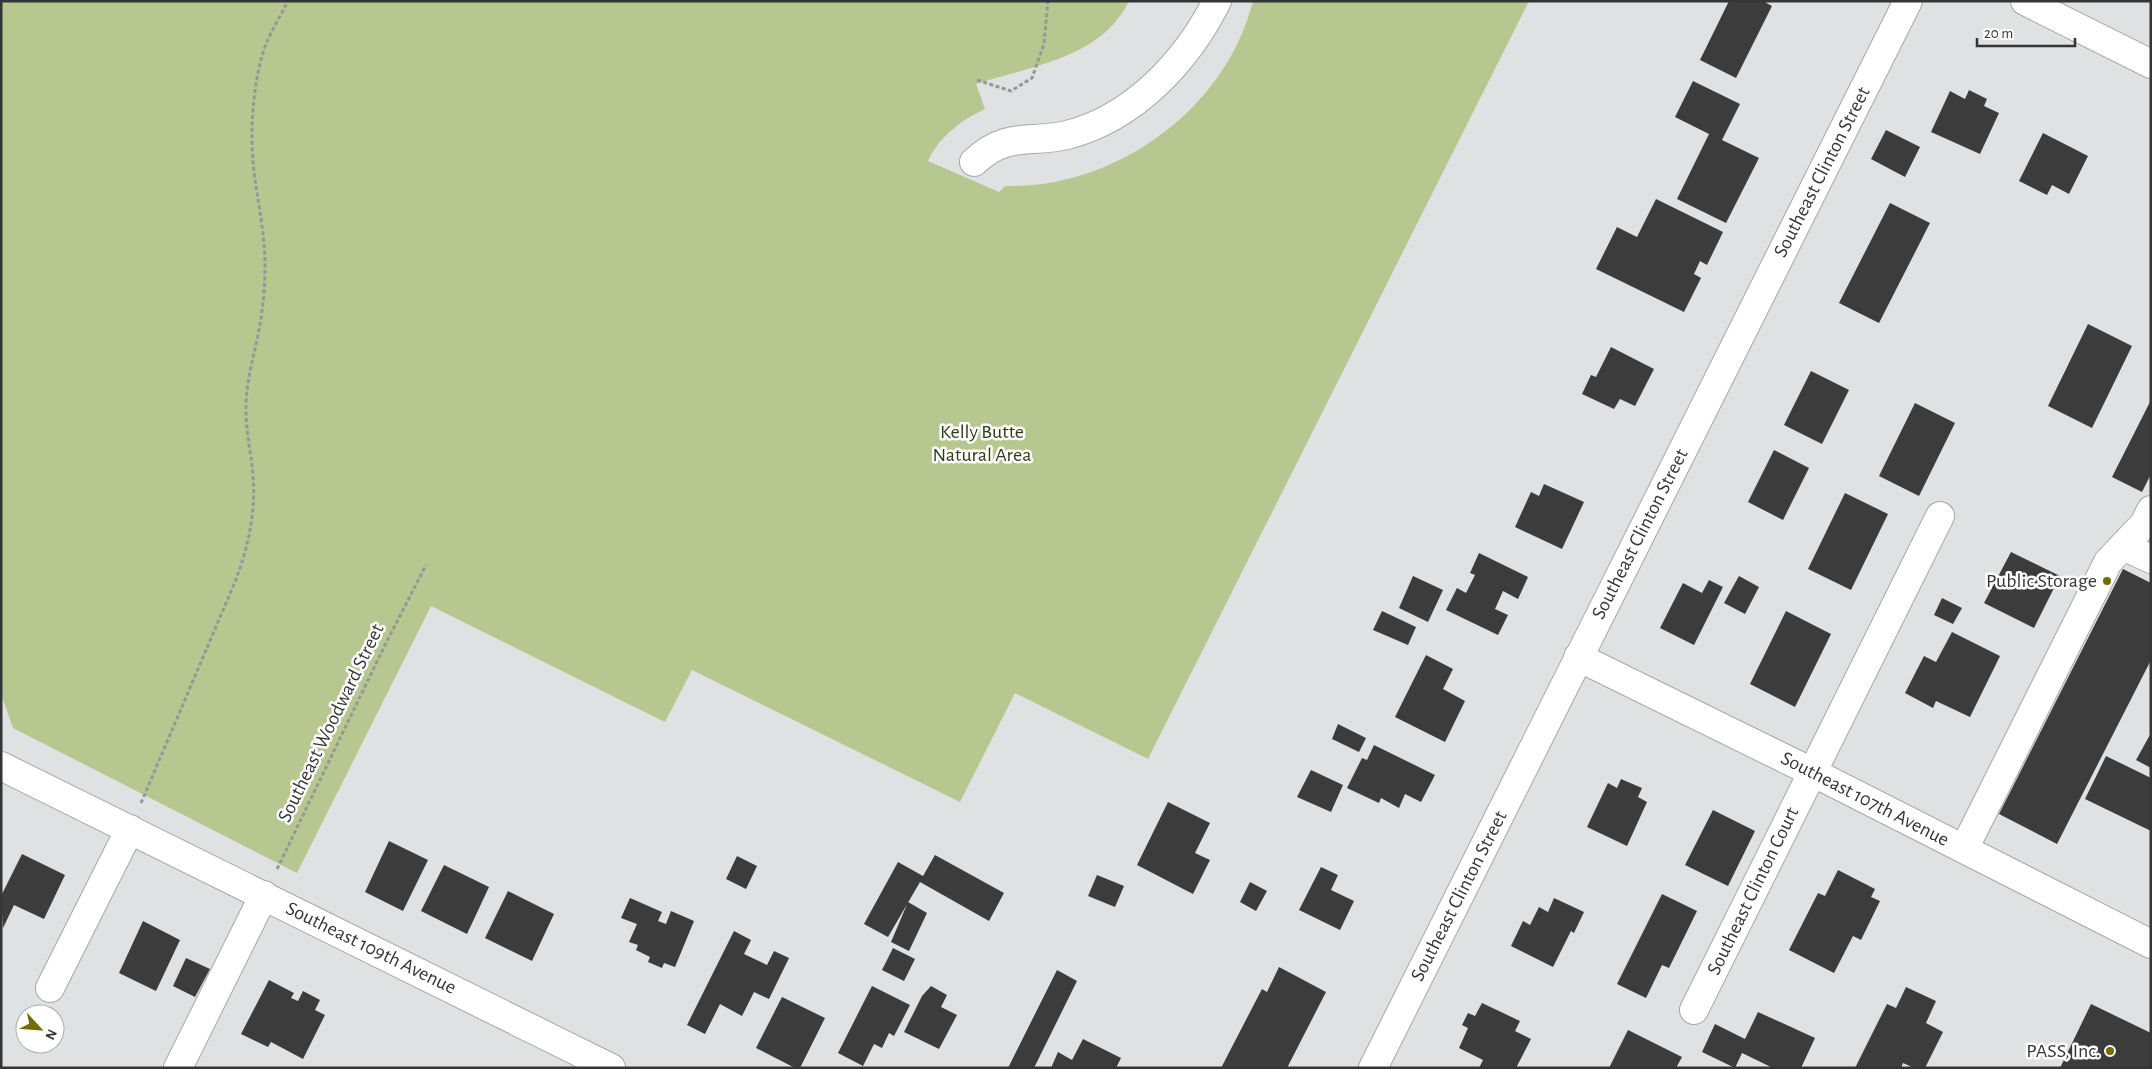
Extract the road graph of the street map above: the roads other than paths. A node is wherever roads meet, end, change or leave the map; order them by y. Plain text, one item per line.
1 (1217, 1) edge
2 (1908, 1) edge
3 (2025, 1) edge
4 (2151, 64) edge
5 (974, 162) dead end
6 (2151, 510) edge
7 (1940, 516) dead end
8 (2123, 546) junction
9 (2151, 560) edge
10 (1578, 657) junction
11 (1, 766) edge
12 (1812, 772) junction
13 (130, 829) junction
14 (1964, 849) junction
15 (264, 895) junction
16 (2151, 944) edge
17 (50, 988) dead end
18 (1694, 1010) dead end
19 (178, 1068) edge
20 (611, 1068) edge
21 (1373, 1068) edge

1 - 5 street
2 - 10 street, Southeast Clinton Street
3 - 4 street
6 - 8 street
7 - 12 street, Southeast Clinton Court
8 - 9 street
8 - 14 street
10 - 12 street, Southeast 107th Avenue
10 - 21 street, Southeast Clinton Street
11 - 13 street, Southeast 109th Avenue
12 - 14 street, Southeast 107th Avenue
12 - 18 street, Southeast Clinton Court
13 - 15 street, Southeast 109th Avenue
13 - 17 street
14 - 16 street, Southeast 107th Avenue
15 - 19 street
15 - 20 street, Southeast 109th Avenue

